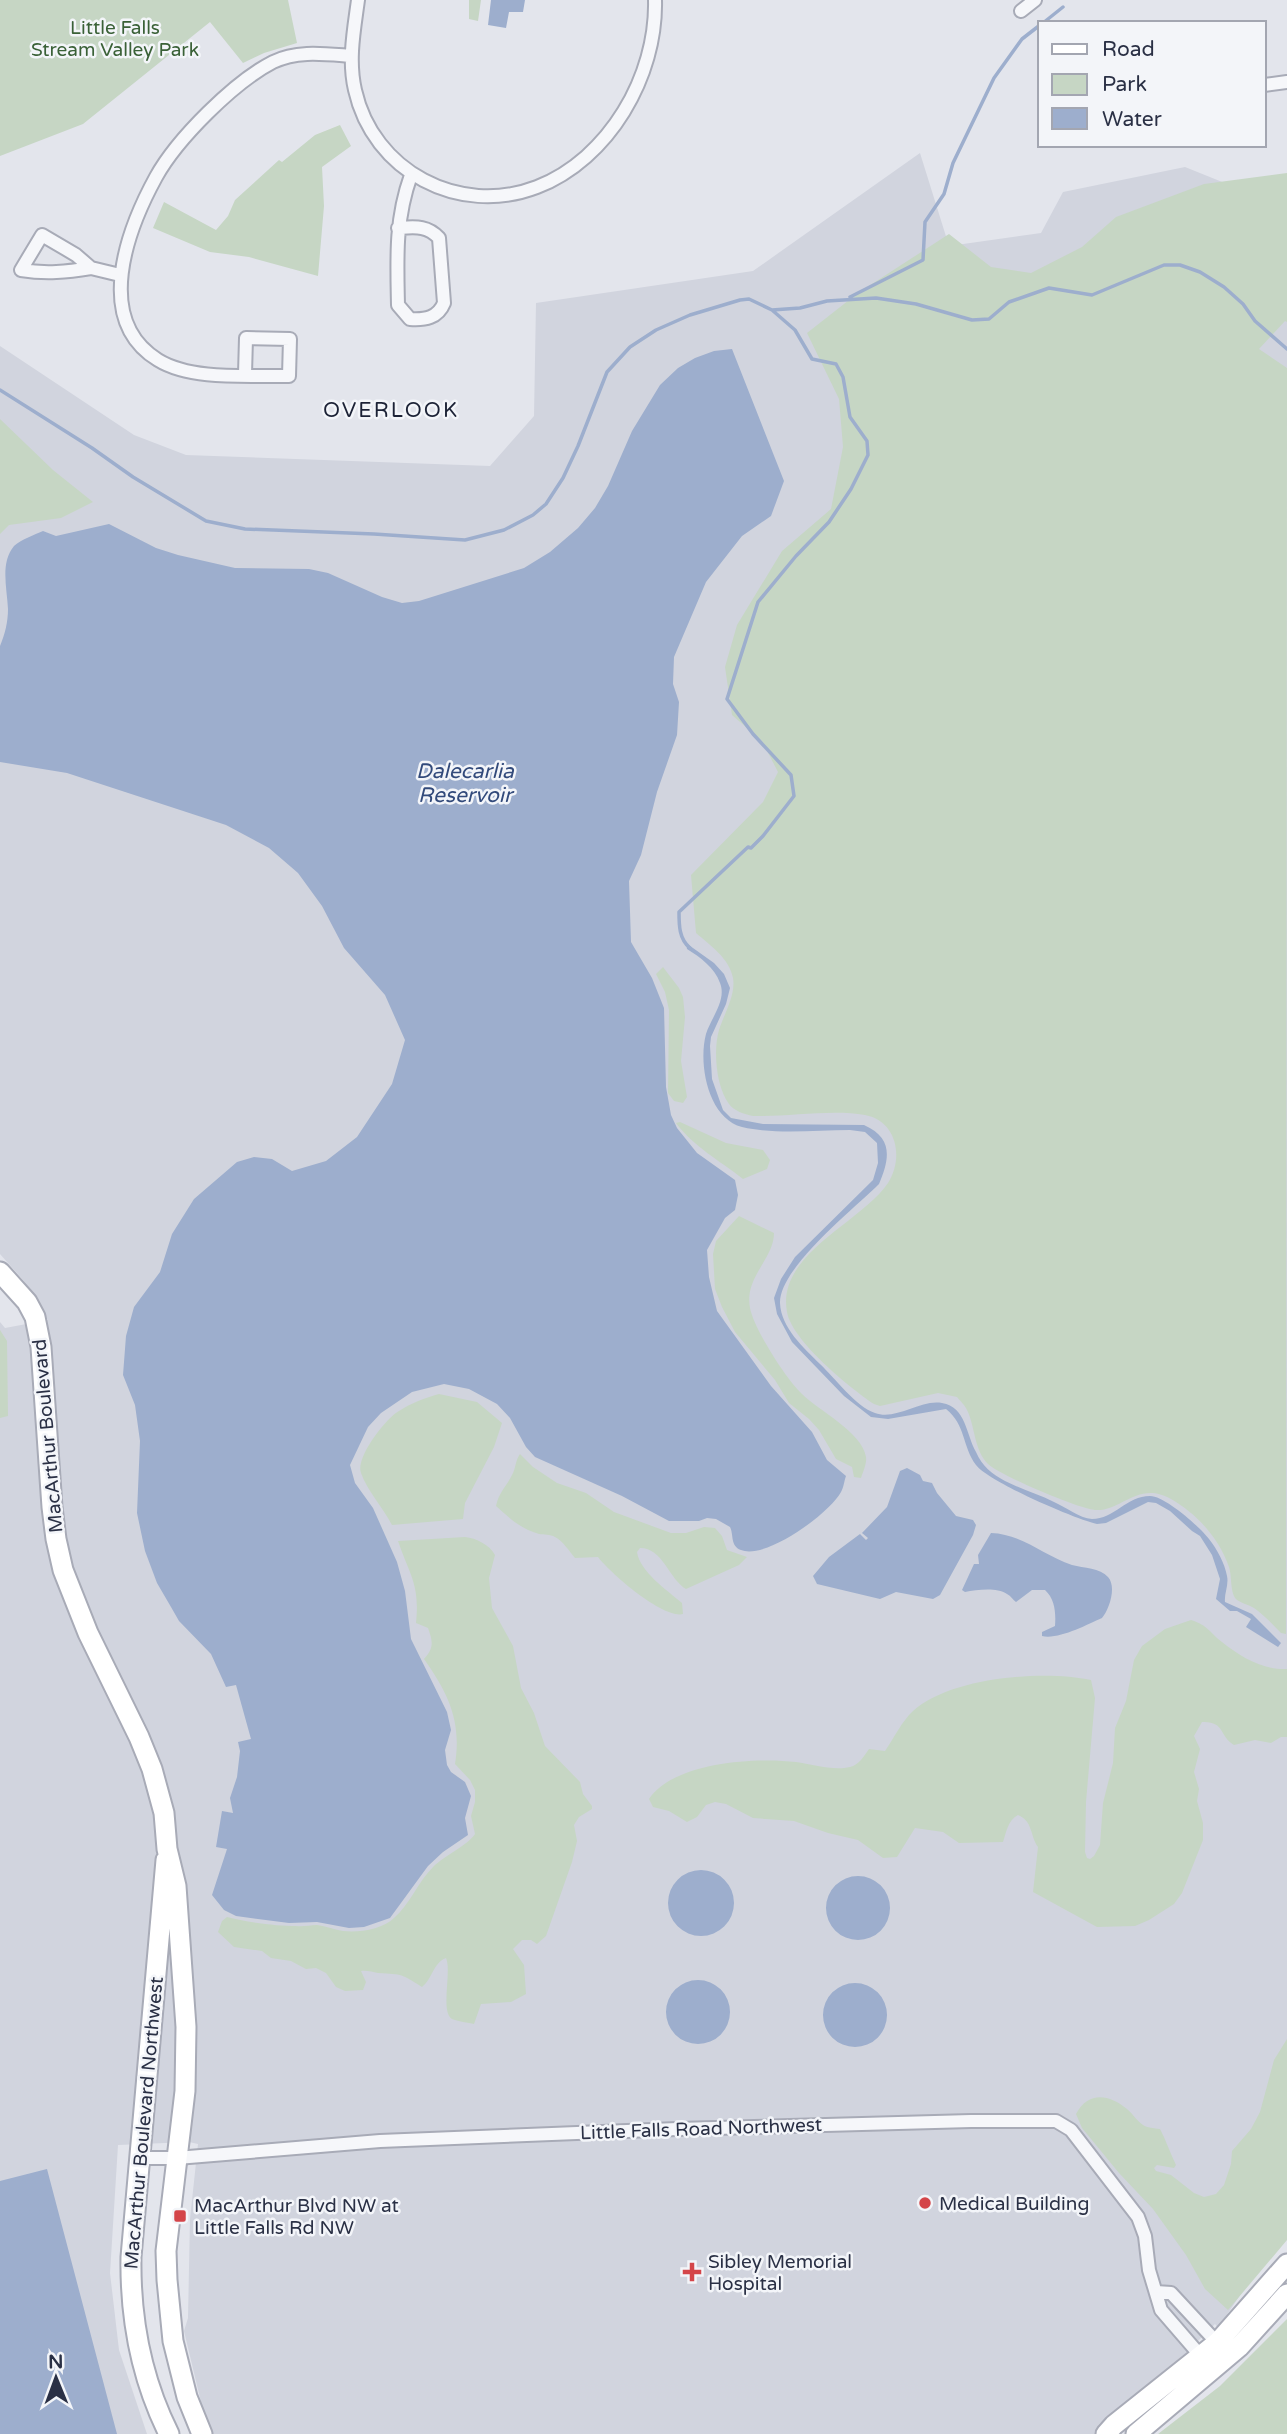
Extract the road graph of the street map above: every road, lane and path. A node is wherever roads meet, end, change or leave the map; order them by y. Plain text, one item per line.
1 (358, 0) edge
2 (655, 0) edge
3 (1035, 0) edge
4 (1021, 11) dead end
5 (351, 56) junction
6 (1287, 82) edge
7 (1266, 85) edge
8 (411, 175) junction
9 (398, 228) junction
10 (91, 268) junction
11 (120, 275) junction
12 (245, 374) junction
13 (0, 1272) edge
14 (63, 1570) joint
15 (167, 1849) junction
16 (141, 2158) junction
17 (177, 2158) junction
18 (1287, 2264) edge
19 (1156, 2292) junction
20 (1287, 2294) edge
21 (1223, 2349) junction
22 (1207, 2364) junction
23 (169, 2434) edge
24 (202, 2434) edge
25 (1107, 2434) edge
26 (1136, 2434) edge

1 - 5 street
2 - 8 street
3 - 4 street
5 - 8 street
5 - 11 street
6 - 7 street
8 - 9 street
9 - 9 street
10 - 10 street
10 - 11 street
11 - 12 street
12 - 12 street
13 - 14 main road, MacArthur Boulevard
14 - 15 main road, MacArthur Boulevard Northwest
15 - 16 main road, MacArthur Boulevard Northwest
15 - 17 main road, MacArthur Boulevard Northwest
16 - 17 street, Little Falls Road Northwest
16 - 23 main road, MacArthur Boulevard Northwest
17 - 19 street, Little Falls Road Northwest
17 - 24 main road, MacArthur Boulevard Northwest
18 - 21 main road
19 - 21 street
19 - 22 street, Little Falls Road Northwest
20 - 21 main road
21 - 22 main road
22 - 25 main road
22 - 26 main road

